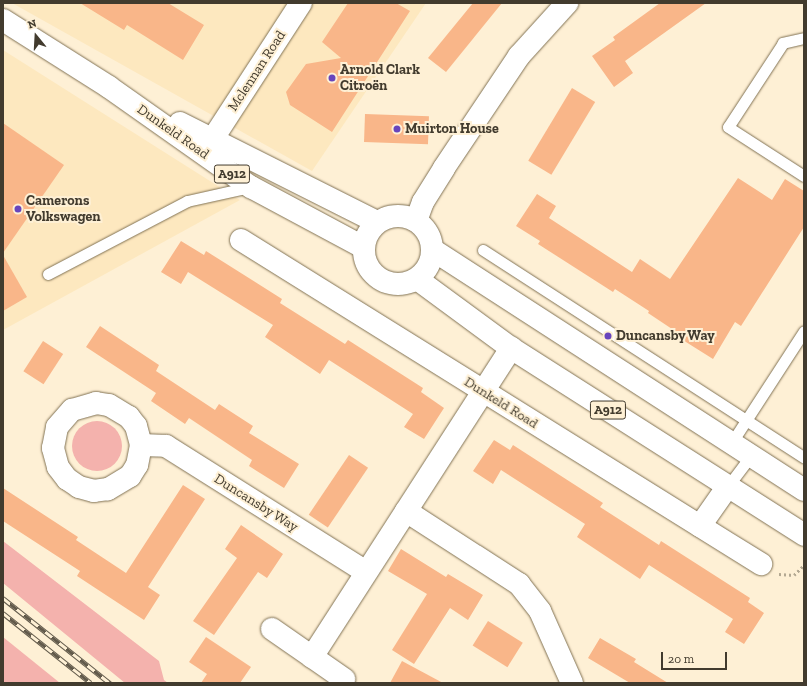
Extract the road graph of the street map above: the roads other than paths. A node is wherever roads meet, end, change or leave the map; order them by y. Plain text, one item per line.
1 (301, 3) edge
2 (567, 3) edge
3 (3, 20) edge
4 (804, 38) edge
5 (109, 87) junction
6 (212, 140) junction
7 (804, 176) edge
8 (251, 187) junction
9 (416, 221) junction
10 (377, 222) junction
11 (241, 240) dead end
12 (363, 247) junction
13 (432, 250) junction
14 (483, 250) dead end
15 (48, 274) dead end
16 (417, 278) junction
17 (804, 331) edge
18 (511, 348) junction
19 (483, 392) junction
20 (746, 420) junction
21 (732, 442) junction
22 (141, 445) dead end
23 (751, 454) junction
24 (804, 458) edge
25 (728, 486) junction
26 (804, 490) edge
27 (406, 511) junction
28 (700, 526) junction
29 (804, 535) edge
30 (761, 564) dead end
31 (366, 572) junction
32 (272, 629) dead end
33 (312, 657) junction
34 (344, 679) dead end
35 (572, 683) edge

1 - 6 street, Mclennan Road
2 - 9 street
3 - 5 street, Dunkeld Road / A912
4 - 7 lane
5 - 6 street, Dunkeld Road / A912
5 - 8 street, Dunkeld Road / A912
6 - 10 street, Dunkeld Road / A912
8 - 12 street, Dunkeld Road / A912
8 - 15 lane
9 - 10 street
9 - 13 street
10 - 12 street
11 - 19 street, Dunkeld Road
12 - 16 street
13 - 16 street
13 - 21 street, A912
14 - 20 lane
16 - 18 street, A912
17 - 20 lane
18 - 19 street
18 - 25 street, A912
19 - 27 street
19 - 28 street, Dunkeld Road
20 - 21 lane
20 - 24 lane
21 - 23 street, A912
22 - 31 street, Duncansby Way
23 - 25 lane
23 - 26 street, A912
25 - 28 street
25 - 29 street, A912
27 - 31 street
27 - 35 street
28 - 30 street, Dunkeld Road
31 - 33 street
32 - 33 street
33 - 34 street

